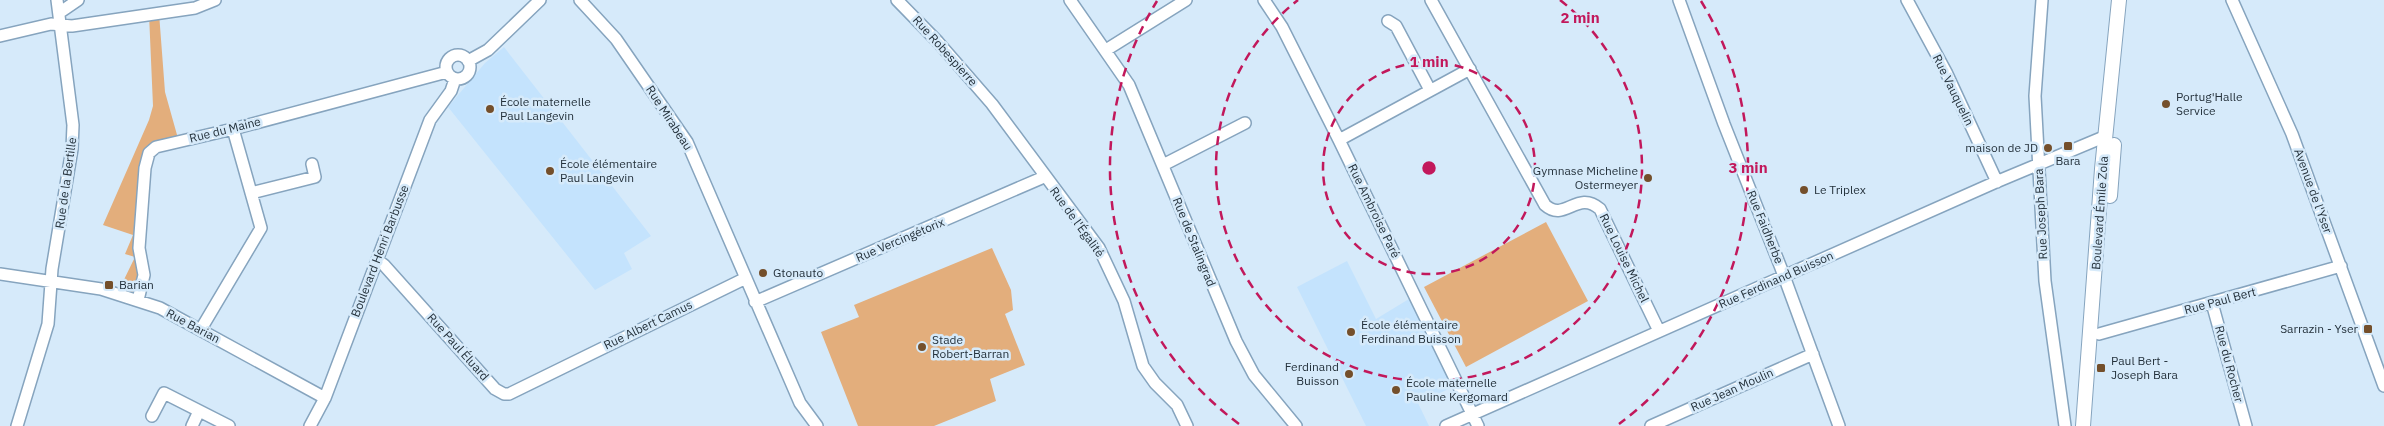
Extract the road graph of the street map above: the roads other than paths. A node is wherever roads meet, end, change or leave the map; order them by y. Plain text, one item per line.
1 (57, 0) edge
2 (78, 0) edge
3 (215, 0) edge
4 (540, 0) edge
5 (580, 0) edge
6 (897, 0) edge
7 (1070, 0) edge
8 (1186, 0) edge
9 (1264, 0) edge
10 (1431, 0) edge
11 (1680, 0) edge
12 (1907, 0) edge
13 (2042, 0) edge
14 (2119, 0) edge
15 (2126, 0) edge
16 (2232, 0) edge
17 (59, 13) junction
18 (1388, 21) dead end
19 (61, 26) junction
20 (0, 36) edge
21 (1106, 50) junction
22 (468, 61) junction
23 (1470, 69) junction
24 (451, 75) junction
25 (1430, 90) junction
26 (992, 104) joint
27 (1245, 123) dead end
28 (233, 129) junction
29 (2106, 136) junction
30 (1339, 140) junction
31 (2039, 163) junction
32 (312, 164) dead end
33 (1163, 165) junction
34 (1044, 177) junction
35 (1997, 182) junction
36 (251, 193) junction
37 (377, 260) junction
38 (2340, 266) junction
39 (0, 274) edge
40 (1784, 276) junction
41 (746, 278) junction
42 (52, 281) junction
43 (138, 300) junction
44 (755, 302) junction
45 (2212, 303) junction
46 (201, 329) junction
47 (1659, 331) junction
48 (2099, 334) junction
49 (1813, 354) junction
50 (551, 372) joint
51 (2384, 386) edge
52 (324, 398) junction
53 (199, 411) junction
54 (1472, 414) junction
55 (152, 416) dead end
56 (17, 426) edge
57 (192, 426) edge
58 (229, 426) edge
59 (310, 426) edge
60 (815, 426) edge
61 (1187, 426) edge
62 (1296, 426) edge
63 (1446, 426) edge
64 (1478, 426) edge
65 (1651, 426) edge
66 (1839, 426) edge
67 (2065, 426) edge
68 (2083, 426) edge
69 (2092, 426) edge
70 (2246, 426) edge

1 - 17 street, Rue de la Bertille
2 - 17 street
3 - 19 street
4 - 22 street
5 - 41 street, Rue Mirabeau
6 - 26 street, Rue Robespierre
7 - 21 street, Rue de Stalingrad
8 - 21 street
9 - 30 street, Rue Ambroise Paré
10 - 23 street, Rue Louise Michel
11 - 40 street, Rue Faidherbe
12 - 35 street, Rue Vauquelin
13 - 31 street, Rue Joseph Bara
14 - 29 main road, Boulevard Émile Zola
15 - 48 main road, Boulevard Émile Zola
16 - 38 street, Avenue de l'Yser
17 - 19 street, Rue de la Bertille
18 - 25 street
19 - 20 street
19 - 42 street, Rue de la Bertille
21 - 33 street, Rue de Stalingrad
22 - 24 street
22 - 24 street
23 - 25 street
23 - 47 street, Rue Louise Michel
24 - 28 street, Rue du Maine
24 - 37 street, Boulevard Henri Barbusse
25 - 30 street
26 - 34 street, Rue de l'Égalité
27 - 33 street
28 - 36 street
28 - 43 street, Rue du Maine
29 - 31 street, Rue Ferdinand Buisson
29 - 68 main road, Boulevard Émile Zola
30 - 54 street, Rue Ambroise Paré
31 - 35 street, Rue Ferdinand Buisson
31 - 67 street, Rue Joseph Bara
32 - 36 street
33 - 62 street, Rue de Stalingrad
34 - 44 street, Rue Vercingétorix
34 - 61 street, Rue de l'Égalité
35 - 40 street, Rue Ferdinand Buisson
36 - 46 street
37 - 50 street, Rue Paul Éluard
37 - 52 street, Boulevard Henri Barbusse
38 - 45 street, Rue Paul Bert
38 - 51 street, Avenue de l'Yser
39 - 42 street, Rue Barian
40 - 47 street, Rue Ferdinand Buisson
40 - 49 street, Rue Faidherbe
41 - 44 street, Rue Mirabeau
41 - 50 street, Rue Albert Camus
42 - 43 street, Rue Barian
42 - 56 street, Rue de la Bertille
43 - 46 street, Rue Barian
44 - 60 street, Rue Mirabeau
45 - 48 street, Rue Paul Bert
45 - 70 street, Rue du Rocher
46 - 52 street, Rue Barian
47 - 54 street, Rue Ferdinand Buisson
48 - 69 main road, Boulevard Émile Zola
49 - 65 street, Rue Jean Moulin
49 - 66 street, Rue Faidherbe
52 - 59 street, Boulevard Henri Barbusse
53 - 55 street
53 - 57 street
53 - 58 street
54 - 63 street, Rue Ferdinand Buisson
54 - 64 street, Rue Ambroise Paré

